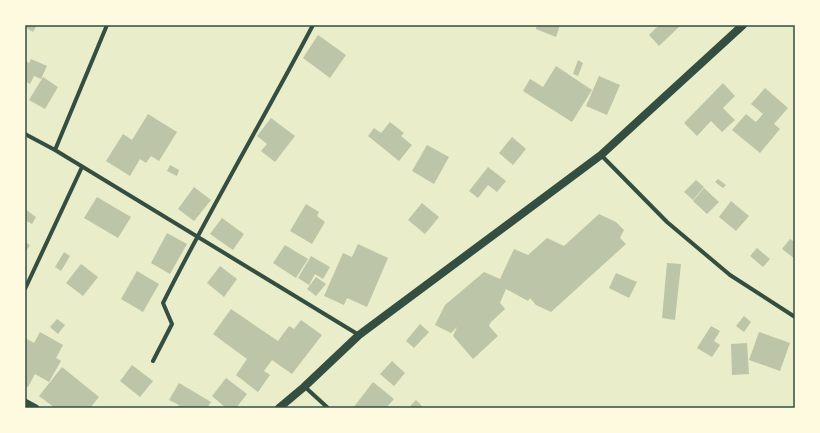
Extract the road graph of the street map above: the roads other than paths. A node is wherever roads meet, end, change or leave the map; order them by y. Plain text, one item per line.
1 (107, 25) edge
2 (313, 25) edge
3 (743, 25) edge
4 (25, 134) edge
5 (55, 150) junction
6 (601, 155) junction
7 (82, 168) junction
8 (197, 236) junction
9 (25, 289) edge
10 (795, 317) edge
11 (359, 335) junction
12 (153, 361) dead end
13 (304, 387) junction
14 (25, 402) edge
15 (36, 408) edge
16 (279, 408) edge
17 (328, 408) edge

1 - 5 street
2 - 8 street
3 - 6 main road
4 - 5 street
5 - 7 street
6 - 10 street
6 - 11 main road
7 - 8 street
7 - 9 street
8 - 11 street
8 - 12 street
11 - 13 main road
13 - 16 main road
13 - 17 street
14 - 15 street

